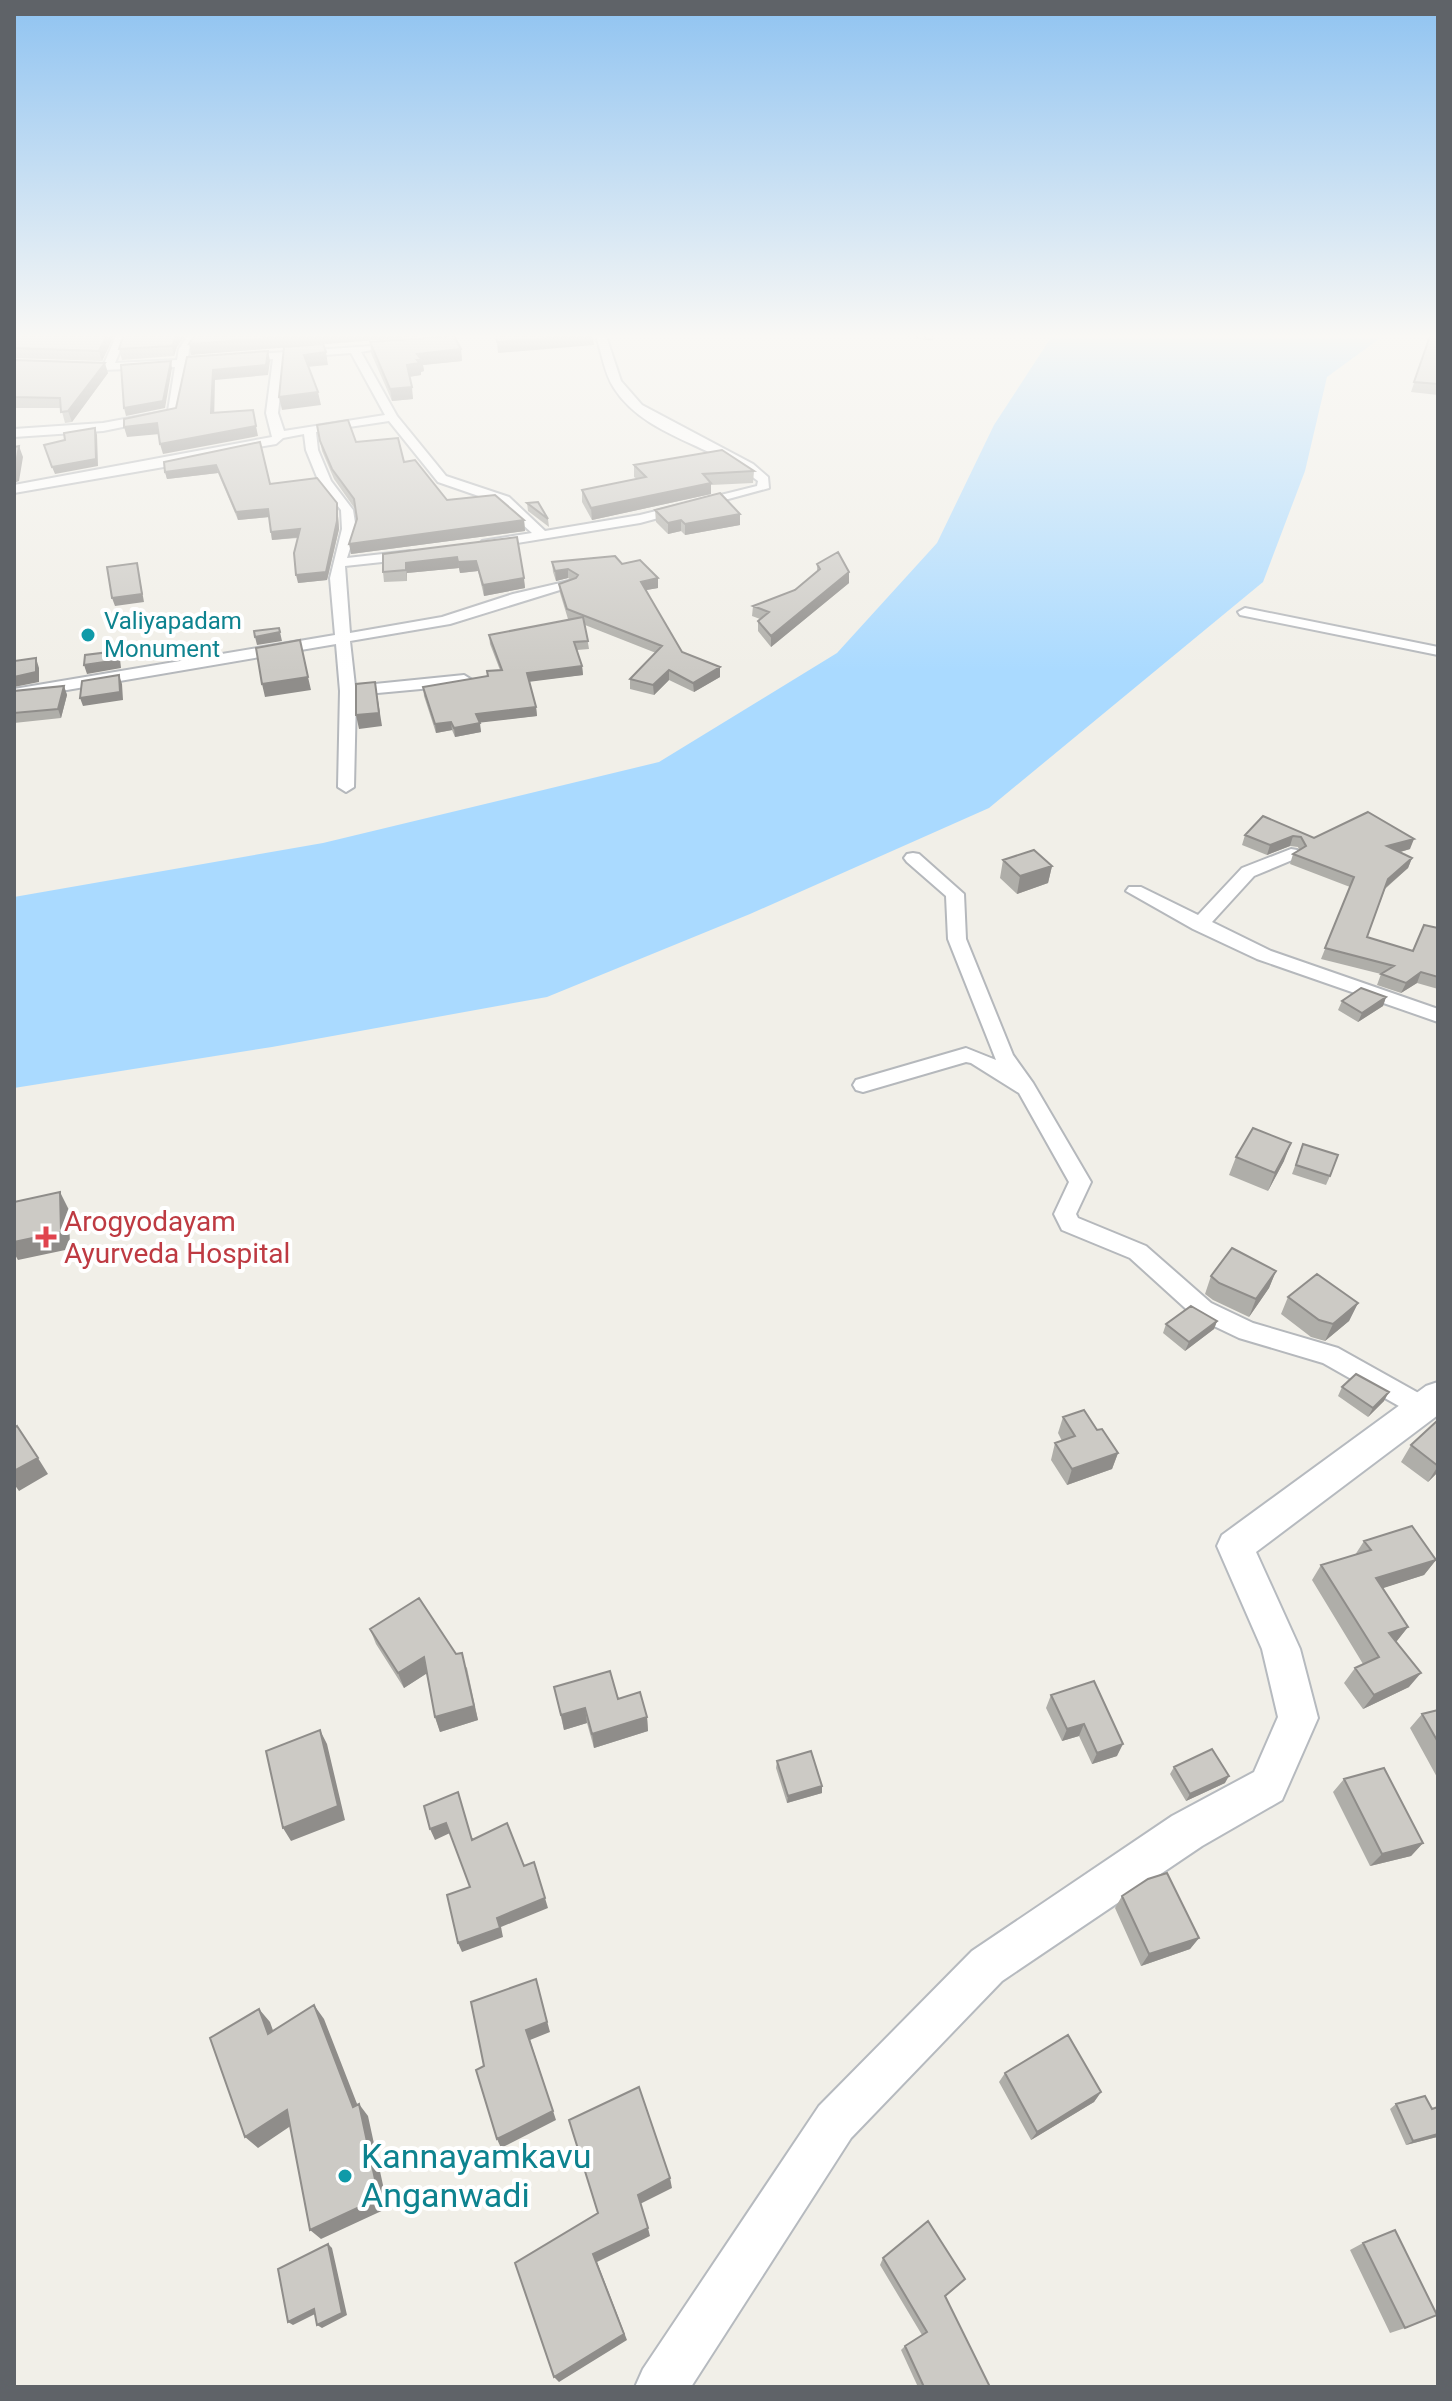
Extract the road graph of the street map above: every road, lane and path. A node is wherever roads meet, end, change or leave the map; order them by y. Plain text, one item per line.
1 (235, 448) edge
2 (312, 448) edge
3 (417, 448) edge
4 (716, 448) edge
5 (14, 489) edge
6 (542, 535) junction
7 (468, 548) edge
8 (424, 554) edge
9 (339, 563) junction
10 (569, 585) edge
11 (1245, 612) dead end
12 (345, 640) junction
13 (1438, 651) edge
14 (464, 680) edge
15 (348, 691) junction
16 (14, 694) edge
17 (346, 787) dead end
18 (1291, 854) edge
19 (913, 858) dead end
20 (1135, 891) dead end
21 (1199, 925) junction
22 (1438, 1016) edge
23 (863, 1085) dead end
24 (1026, 1088) junction
25 (1430, 1402) edge
26 (681, 2376) edge

1 - 5 street
2 - 9 street
3 - 6 street
4 - 6 street
6 - 7 street
8 - 9 street
9 - 12 street
10 - 12 street
11 - 13 street
12 - 15 street
12 - 16 street
14 - 15 street
15 - 17 street
18 - 21 street
19 - 24 street
20 - 21 street
21 - 22 street
23 - 24 street
24 - 25 street
25 - 26 street

